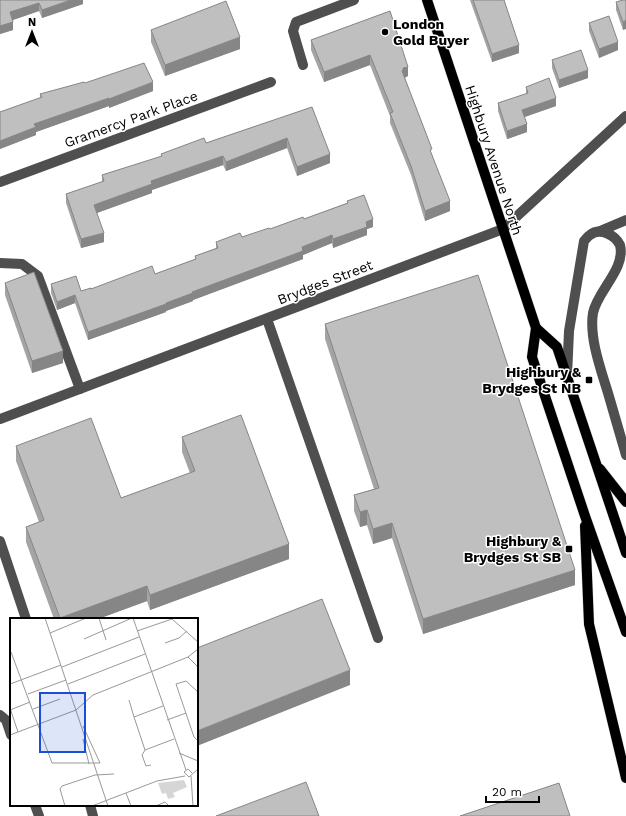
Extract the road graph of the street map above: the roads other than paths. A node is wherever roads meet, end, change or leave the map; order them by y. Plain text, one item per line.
1 (354, 0) edge
2 (427, 0) edge
3 (303, 65) dead end
4 (271, 82) dead end
5 (626, 116) edge
6 (0, 182) edge
7 (626, 220) edge
8 (503, 229) junction
9 (600, 231) junction
10 (0, 263) edge
11 (267, 319) junction
12 (536, 328) junction
13 (567, 376) junction
14 (80, 389) junction
15 (0, 419) edge
16 (626, 455) edge
17 (595, 463) junction
18 (626, 502) edge
19 (585, 516) junction
20 (0, 541) edge
21 (626, 553) edge
22 (26, 618) edge
23 (626, 632) edge
24 (378, 638) dead end
25 (0, 715) edge
26 (10, 731) edge
27 (626, 778) edge
28 (35, 806) edge
29 (90, 806) edge
30 (39, 816) edge
31 (94, 816) edge

1 - 3 street
2 - 8 main road, Highbury Avenue North
4 - 6 street, Gramercy Park Place
5 - 8 street, Brydges Street
7 - 9 street
8 - 11 street, Brydges Street
8 - 12 main road, Highbury Avenue North
9 - 13 street
9 - 16 street
10 - 14 street
11 - 14 street, Brydges Street
11 - 24 street
12 - 13 main road, Highbury Avenue North
12 - 19 main road, Highbury Avenue North
13 - 17 main road, Highbury Avenue North
14 - 15 street, Brydges Street
17 - 18 main road
17 - 21 main road, Highbury Avenue North
19 - 23 main road, Highbury Avenue North
19 - 27 main road
20 - 22 street
25 - 26 street
28 - 30 street
29 - 31 street

